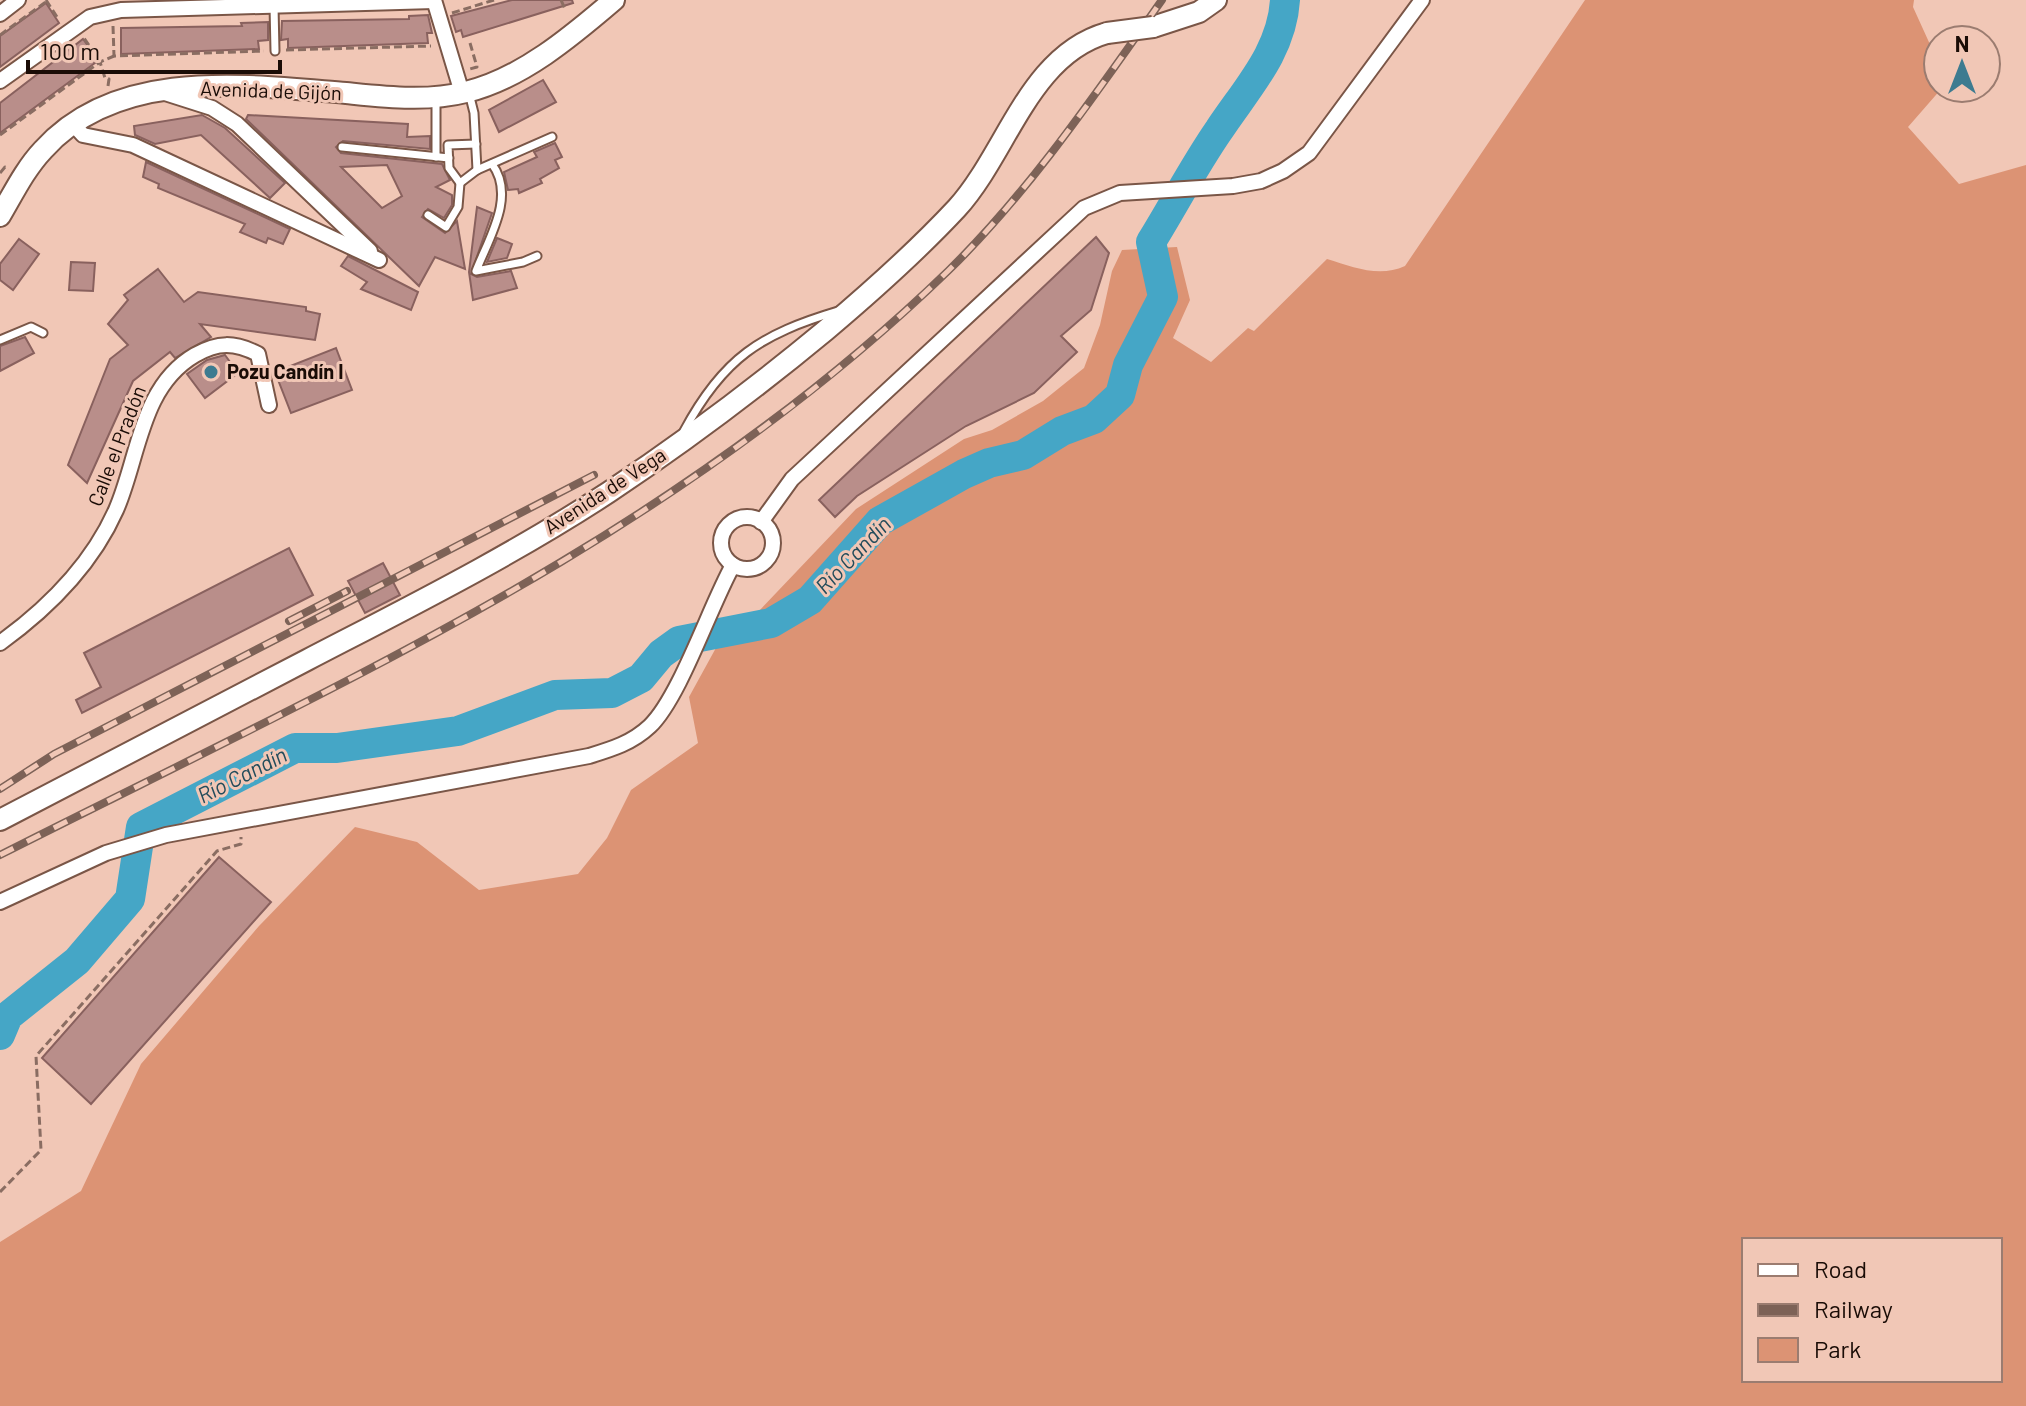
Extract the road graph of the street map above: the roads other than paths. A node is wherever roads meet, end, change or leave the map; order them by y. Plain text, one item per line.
1 (18, 0) edge
2 (1216, 0) edge
3 (1422, 0) edge
4 (434, 1) edge
5 (273, 3) edge
6 (607, 3) edge
7 (0, 14) edge
8 (279, 50) road end
9 (0, 81) edge
10 (161, 92) junction
11 (465, 93) junction
12 (436, 97) junction
13 (72, 123) junction
14 (552, 137) dead end
15 (476, 144) junction
16 (342, 147) dead end
17 (436, 157) junction
18 (449, 158) junction
19 (492, 164) junction
20 (477, 170) junction
21 (460, 183) junction
22 (428, 215) dead end
23 (0, 216) edge
24 (537, 256) dead end
25 (852, 307) junction
26 (43, 333) dead end
27 (0, 340) edge
28 (269, 405) dead end
29 (676, 445) junction
30 (761, 522) junction
31 (733, 565) junction
32 (0, 643) edge
33 (0, 820) edge
34 (0, 902) edge

1 - 7 street
2 - 25 street, Avenida de Vega, bridge
3 - 30 street
4 - 5 street
4 - 11 street
5 - 8 lane
5 - 9 street
6 - 11 street, Avenida de Gijón
10 - 12 street, Avenida de Gijón
10 - 13 street, Avenida de Gijón
10 - 13 street
11 - 12 street, Avenida de Gijón
11 - 15 lane
12 - 17 lane
13 - 23 street, Avenida de Gijón
14 - 19 lane
15 - 18 lane
15 - 20 lane
16 - 17 lane
17 - 18 lane
18 - 21 lane
19 - 20 lane
19 - 24 lane
20 - 21 lane
21 - 22 lane
25 - 29 street, Avenida de Vega
25 - 29 lane
26 - 27 lane
28 - 32 street, Calle el Pradón
29 - 33 street, Avenida de Vega
30 - 31 street
30 - 31 street
31 - 34 street

